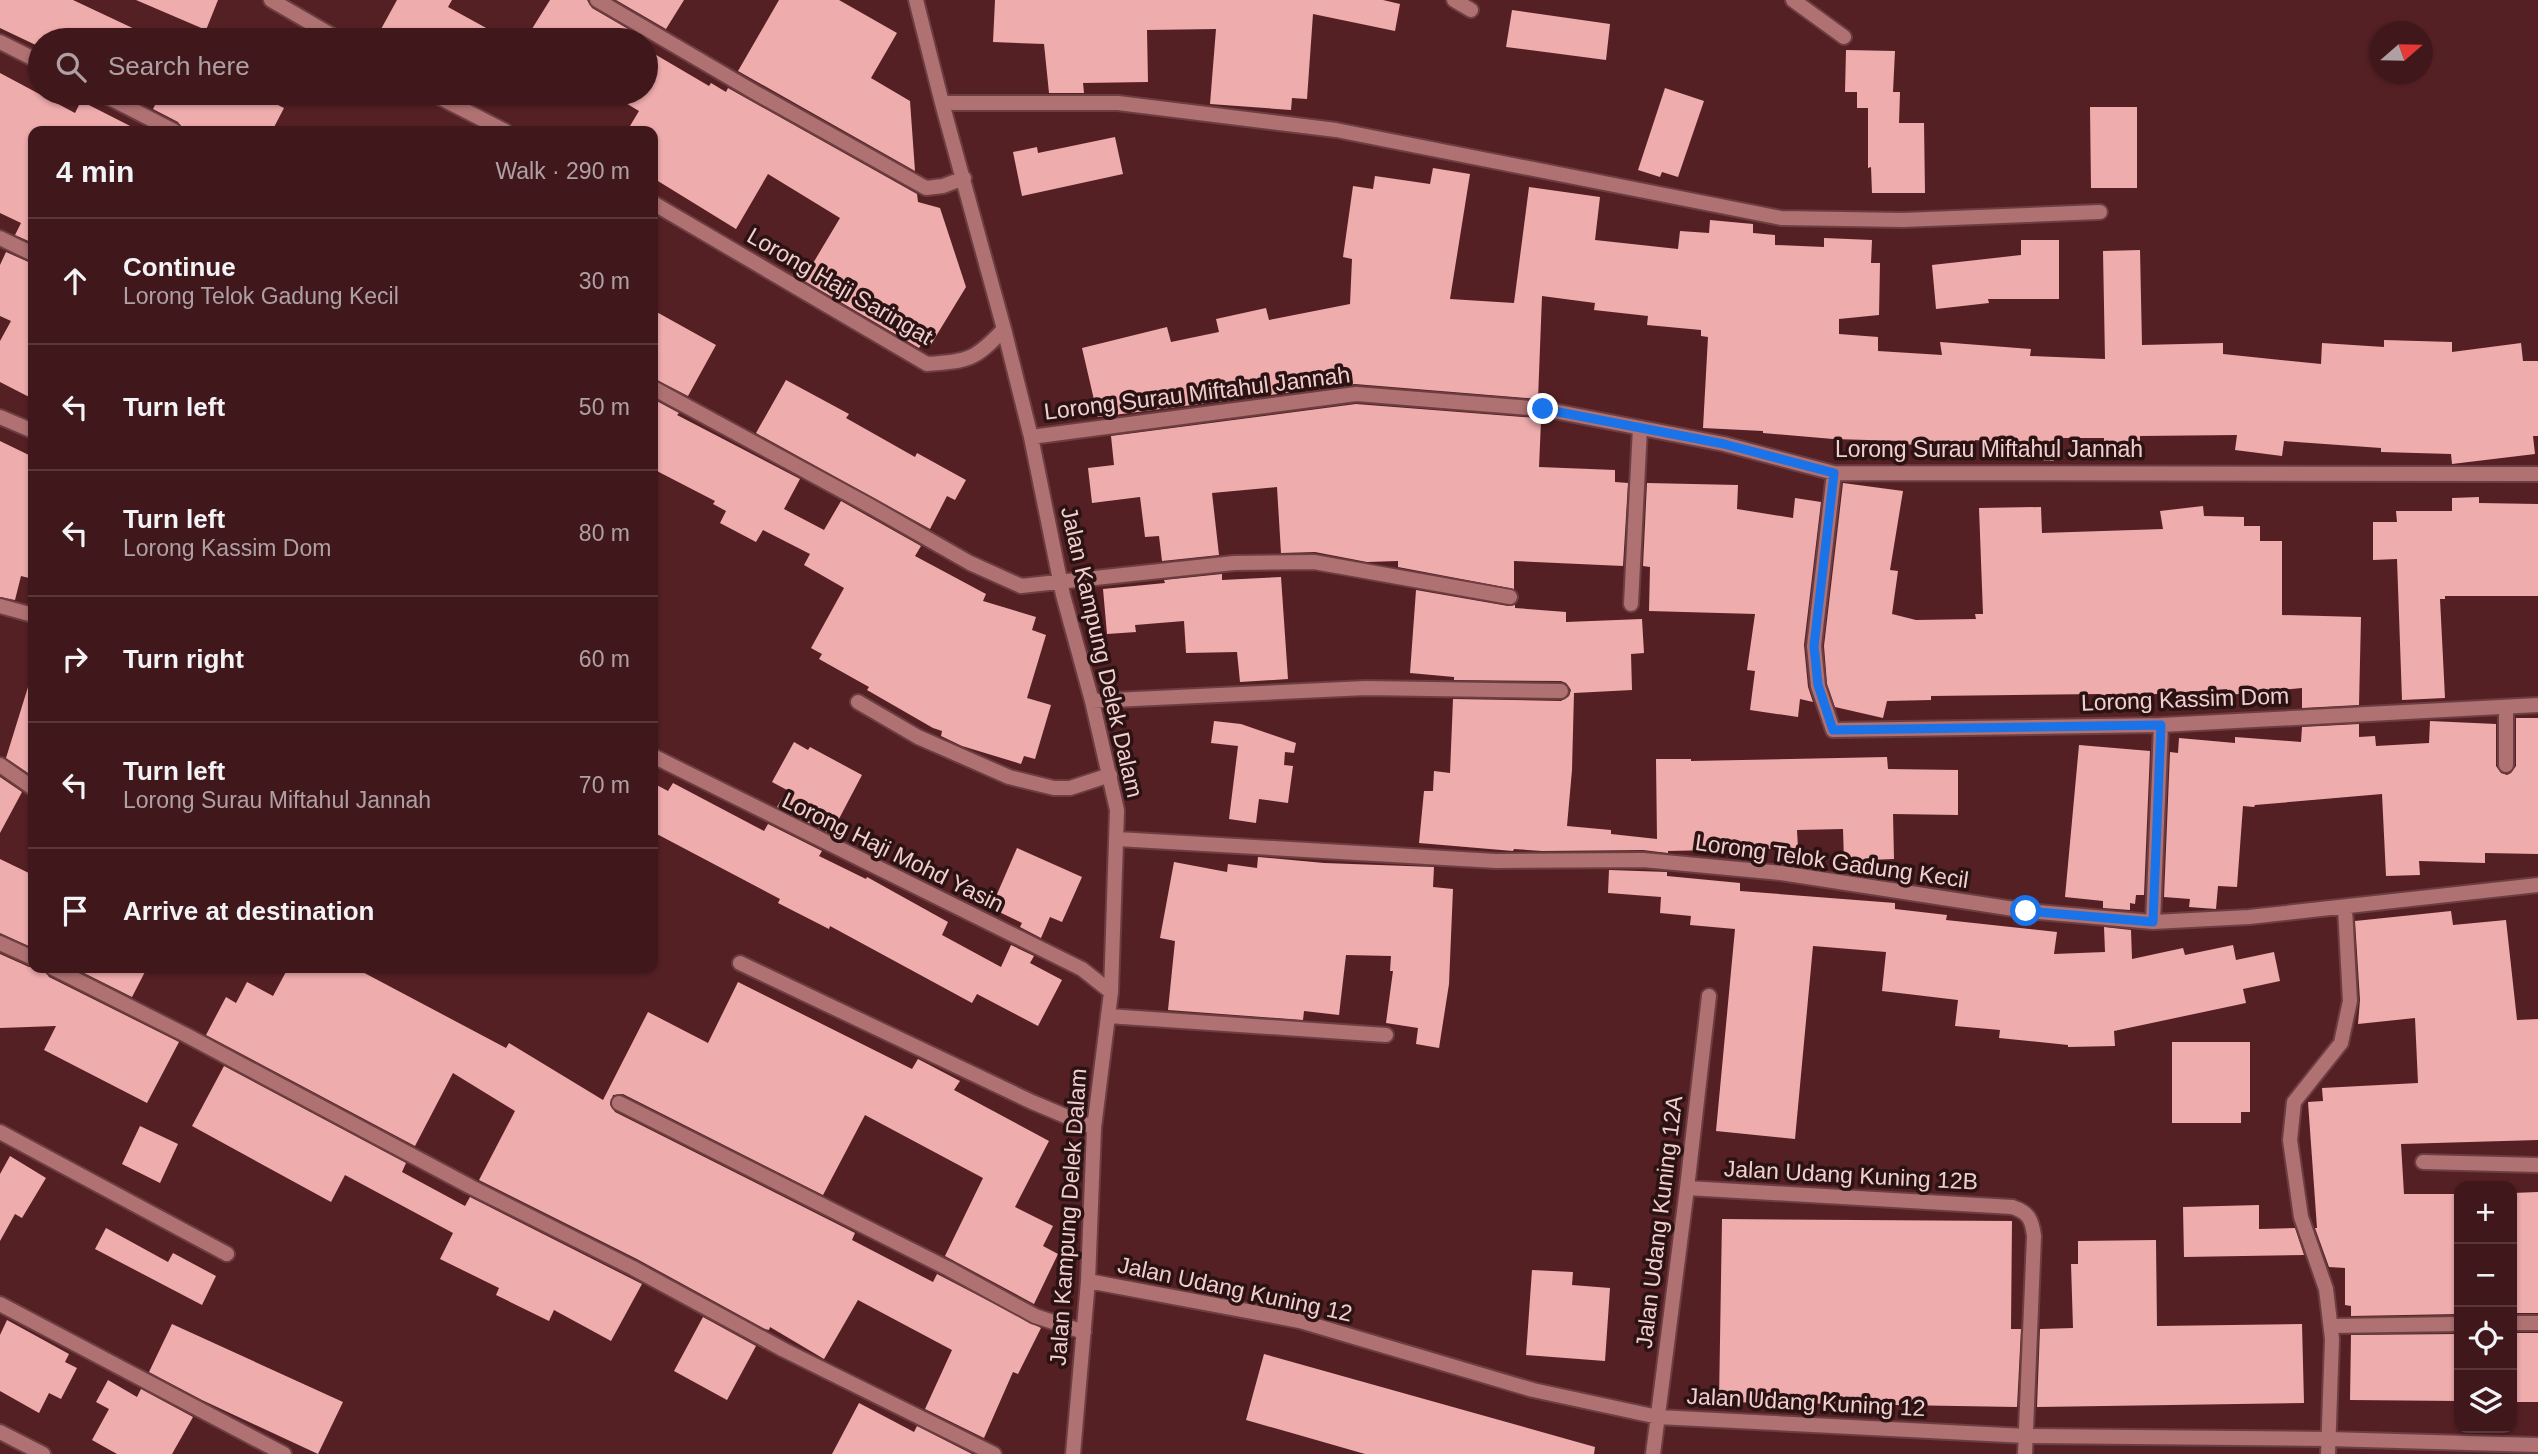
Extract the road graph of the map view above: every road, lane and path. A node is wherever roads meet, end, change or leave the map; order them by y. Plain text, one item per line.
1 (271, 0) edge
2 (597, 0) edge
3 (916, 0) edge
4 (1454, 0) edge
5 (1793, 0) edge
6 (1471, 10) dead end
7 (319, 28) edge
8 (645, 28) edge
9 (658, 36) edge
10 (1844, 37) dead end
11 (0, 42) edge
12 (28, 56) edge
13 (942, 103) junction
14 (123, 105) edge
15 (454, 105) edge
16 (164, 126) edge
17 (495, 126) edge
18 (964, 177) junction
19 (658, 206) edge
20 (2100, 212) dead end
21 (0, 238) edge
22 (28, 252) edge
23 (1004, 329) junction
24 (658, 391) edge
25 (0, 417) edge
26 (1640, 428) junction
27 (28, 430) edge
28 (1031, 437) junction
29 (1834, 473) junction
30 (2538, 474) edge
31 (1060, 580) junction
32 (1510, 597) dead end
33 (1631, 604) dead end
34 (0, 606) edge
35 (28, 614) edge
36 (1561, 691) dead end
37 (1092, 701) junction
38 (858, 702) dead end
39 (2538, 705) edge
40 (2506, 708) junction
41 (2161, 725) junction
42 (658, 758) edge
43 (0, 765) edge
44 (2506, 765) dead end
45 (1110, 775) junction
46 (28, 785) edge
47 (1117, 839) junction
48 (2538, 885) edge
49 (2345, 908) junction
50 (2153, 922) junction
51 (0, 943) edge
52 (28, 956) edge
53 (740, 962) dead end
54 (63, 973) edge
55 (1111, 992) junction
56 (1709, 996) dead end
57 (1108, 1016) junction
58 (1386, 1035) dead end
59 (619, 1103) dead end
60 (1094, 1128) junction
61 (0, 1132) edge
62 (2423, 1161) dead end
63 (2538, 1165) edge
64 (1687, 1188) junction
65 (227, 1254) dead end
66 (1088, 1281) junction
67 (0, 1304) edge
68 (2517, 1323) edge
69 (2538, 1323) edge
70 (2454, 1324) edge
71 (2331, 1326) junction
72 (1084, 1332) junction
73 (1658, 1417) junction
74 (0, 1432) edge
75 (2026, 1436) junction
76 (2538, 1445) edge
77 (2328, 1447) edge
78 (43, 1454) edge
79 (284, 1454) edge
80 (994, 1454) edge
81 (1073, 1454) edge
82 (1653, 1454) edge
83 (2025, 1454) edge

1 - 7 street
2 - 8 street
3 - 13 street, Jalan Kampung Delek Dalam
4 - 6 street
5 - 10 street
9 - 18 street
11 - 12 street
13 - 18 street, Jalan Kampung Delek Dalam
13 - 20 street
14 - 16 street
15 - 17 street
18 - 23 street, Jalan Kampung Delek Dalam
19 - 23 street, Lorong Haji Saringat
21 - 22 street
23 - 28 street, Jalan Kampung Delek Dalam
24 - 31 street
25 - 27 street
26 - 28 street, Lorong Surau Miftahul Jannah
26 - 29 street, Lorong Surau Miftahul Jannah
26 - 33 street
28 - 31 street, Jalan Kampung Delek Dalam
29 - 30 street, Lorong Surau Miftahul Jannah
29 - 41 street, Lorong Kassim Dom
31 - 32 street
31 - 37 street, Jalan Kampung Delek Dalam
34 - 35 street
36 - 37 street
37 - 45 street, Jalan Kampung Delek Dalam
38 - 45 street
39 - 40 street, Lorong Kassim Dom
40 - 41 street, Lorong Kassim Dom
40 - 44 street
41 - 50 street
42 - 55 street, Lorong Haji Mohd Yasin
43 - 46 street
45 - 47 street, Jalan Kampung Delek Dalam
47 - 50 street, Lorong Telok Gadung Kecil
47 - 55 street, Jalan Kampung Delek Dalam
48 - 49 street, Lorong Telok Gadung Kecil
49 - 50 street, Lorong Telok Gadung Kecil
49 - 71 street
51 - 52 street
53 - 60 street
54 - 80 street
55 - 57 street, Jalan Kampung Delek Dalam
56 - 64 street, Jalan Udang Kuning 12A
57 - 58 street
57 - 60 street, Jalan Kampung Delek Dalam
59 - 72 street
60 - 66 street, Jalan Kampung Delek Dalam
61 - 65 street
62 - 63 street
64 - 73 street, Jalan Udang Kuning 12A
64 - 75 street, Jalan Udang Kuning 12B
66 - 72 street, Jalan Kampung Delek Dalam
66 - 73 street, Jalan Udang Kuning 12
67 - 79 street
68 - 69 street
70 - 71 street
71 - 77 street
72 - 81 street, Jalan Kampung Delek Dalam
73 - 75 street, Jalan Udang Kuning 12
73 - 82 street, Jalan Udang Kuning 12A
74 - 78 street
75 - 77 street, Jalan Udang Kuning 12
75 - 83 street
76 - 77 street, Jalan Udang Kuning 12

